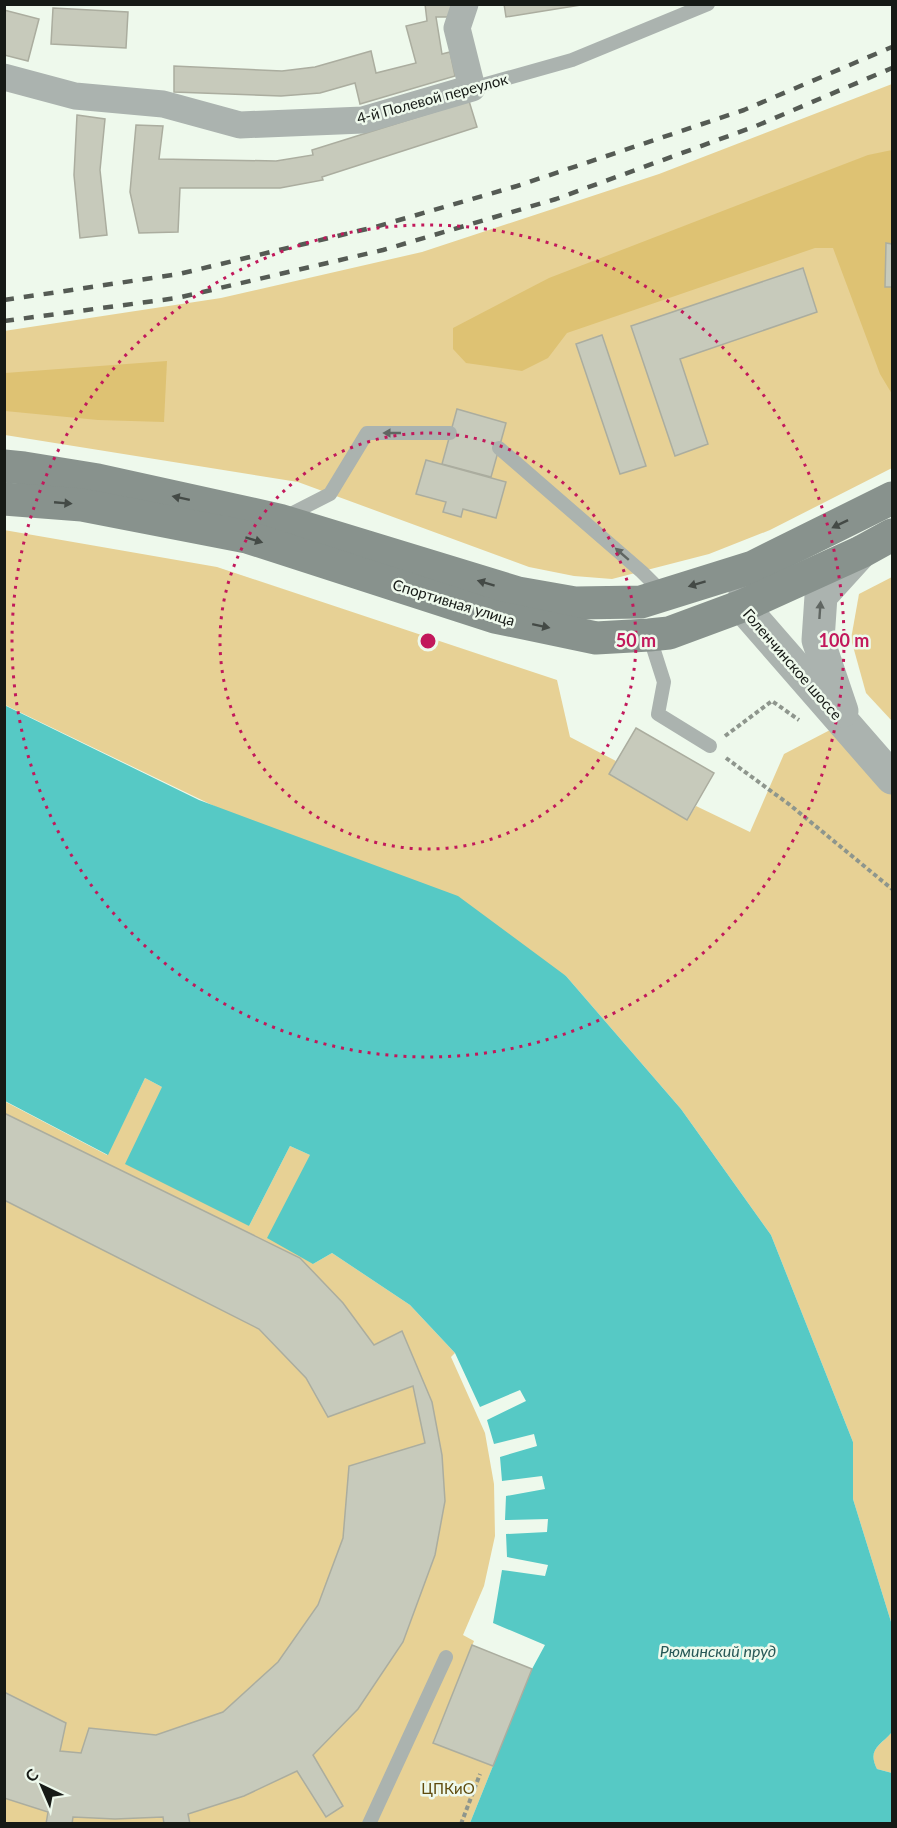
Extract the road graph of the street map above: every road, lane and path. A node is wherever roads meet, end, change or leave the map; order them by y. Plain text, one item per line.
1 (465, 4) edge
2 (708, 4) edge
3 (4, 77) edge
4 (472, 88) junction
5 (450, 433) dead end
6 (499, 448) dead end
7 (4, 466) edge
8 (892, 498) edge
9 (4, 499) edge
10 (279, 520) junction
11 (892, 535) edge
12 (861, 552) junction
13 (753, 567) junction
14 (665, 594) junction
15 (742, 606) junction
16 (650, 636) junction
17 (801, 722) dead end
18 (847, 727) junction
19 (710, 746) junction
20 (892, 778) edge
21 (892, 889) edge
22 (446, 1657) dead end
23 (480, 1774) dead end
24 (369, 1824) edge
25 (461, 1824) edge

1 - 4 street
2 - 4 lane, 4-й Полевой переулок
3 - 4 street, 4-й Полевой переулок
5 -> 10 lane
14 -> 6 lane
10 -> 7 main road, Спортивная улица
8 -> 13 main road, Спортивная улица
9 -> 16 main road, Спортивная улица
14 -> 10 main road, Спортивная улица
11 - 12 main road, Спортивная улица
12 - 15 main road, Спортивная улица
18 -> 12 street, Голенчинское шоссе
13 -> 14 main road, Спортивная улица
13 - 15 street, Голенчинское шоссе
15 - 16 main road, Спортивная улица
15 - 18 street, Голенчинское шоссе
16 - 19 lane
17 - 19 path
18 - 20 street, Голенчинское шоссе
19 - 21 path
22 - 24 lane
23 - 25 path

